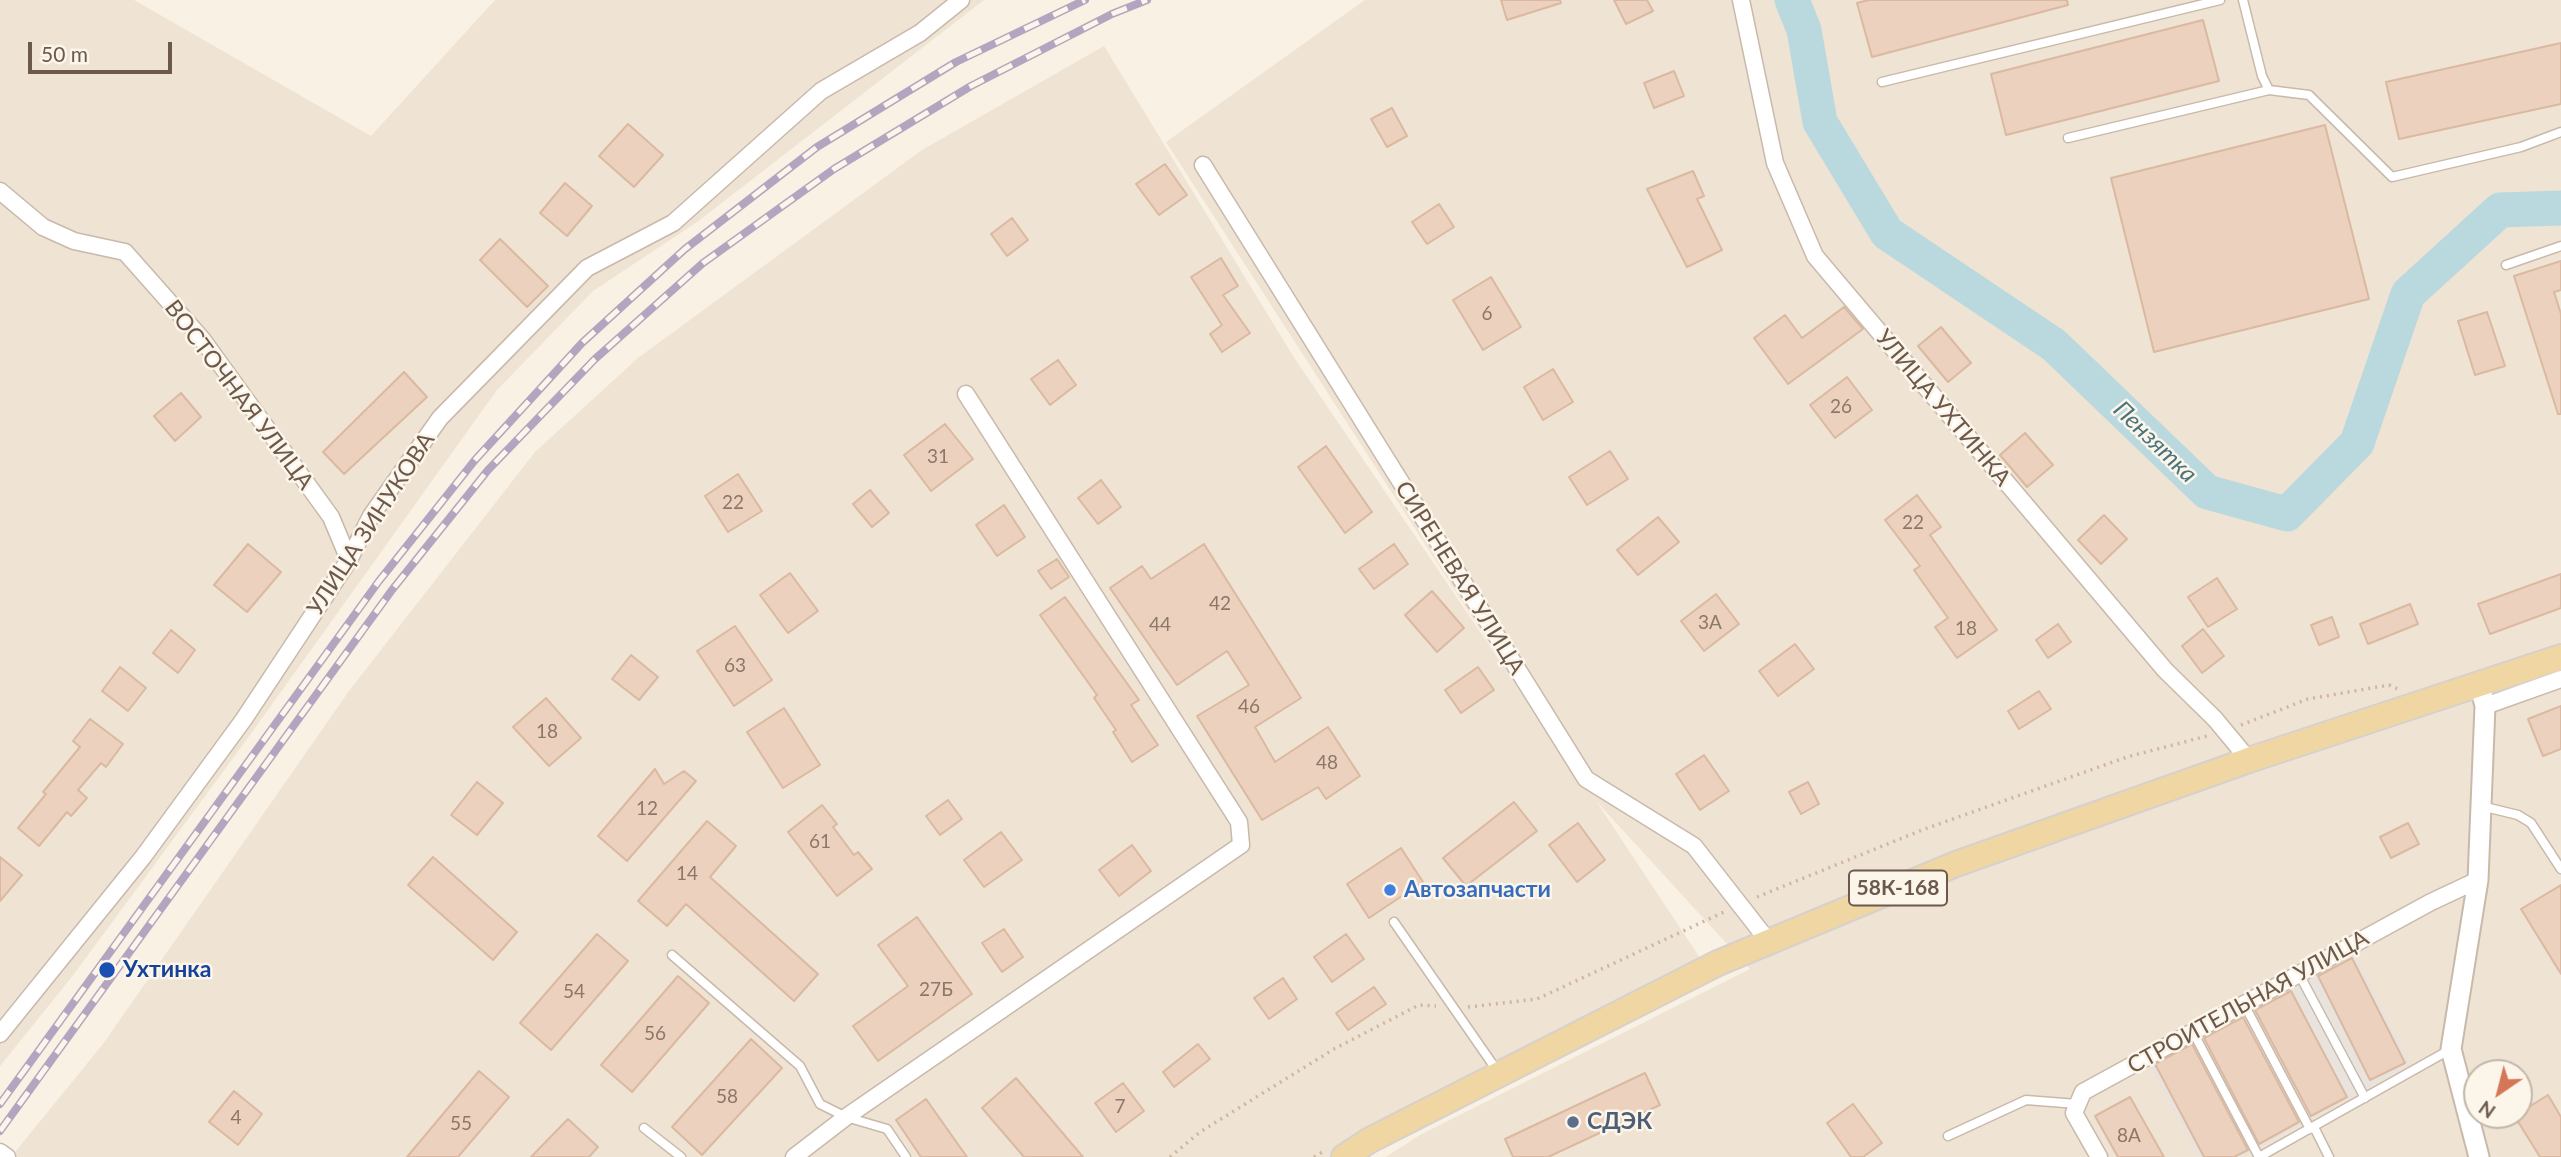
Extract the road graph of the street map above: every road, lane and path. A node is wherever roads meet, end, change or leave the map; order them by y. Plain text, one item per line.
1 (961, 0) edge
2 (1741, 0) edge
3 (2220, 0) edge
4 (2244, 0) edge
5 (1882, 82) dead end
6 (2269, 90) junction
7 (2561, 132) edge
8 (2068, 138) dead end
9 (1203, 165) dead end
10 (0, 191) edge
11 (2561, 246) edge
12 (2506, 265) dead end
13 (966, 394) dead end
14 (349, 560) junction
15 (2561, 657) edge
16 (2561, 679) edge
17 (2402, 691) dead end
18 (2483, 696) junction
19 (2225, 732) junction
20 (2249, 760) junction
21 (2481, 806) junction
22 (2561, 869) edge
23 (2478, 880) junction
24 (1740, 904) junction
25 (1394, 922) dead end
26 (1769, 942) junction
27 (672, 955) dead end
28 (2299, 974) junction
29 (2244, 1004) junction
30 (1454, 1007) junction
31 (2193, 1032) junction
32 (0, 1034) edge
33 (2451, 1049) junction
34 (1500, 1074) junction
35 (2365, 1098) junction
36 (2077, 1104) junction
37 (846, 1116) junction
38 (644, 1128) dead end
39 (2312, 1128) junction
40 (1948, 1136) dead end
41 (0, 1152) edge
42 (6, 1157) edge
43 (681, 1157) edge
44 (794, 1157) edge
45 (906, 1157) edge
46 (1170, 1157) edge
47 (1344, 1157) edge
48 (2099, 1157) edge
49 (2259, 1157) edge
50 (2329, 1157) edge
51 (2479, 1157) edge

1 - 14 street, УЛИЦА ЗИНУКОВА
2 - 19 street, УЛИЦА УХТИНКА
3 - 5 lane
4 - 6 lane
6 - 7 lane
6 - 8 lane
9 - 24 street, СИРЕНЕВАЯ УЛИЦА
10 - 14 street, ВОСТОЧНАЯ УЛИЦА
11 - 12 lane
13 - 37 street
14 - 32 street, УЛИЦА ЗИНУКОВА
15 - 18 main road, 58К-168
16 - 18 street
17 - 19 path
18 - 20 main road, 58К-168
18 - 21 street
19 - 20 street, УЛИЦА УХТИНКА
19 - 24 path
20 - 26 main road, 58К-168
21 - 22 lane
21 - 23 street
23 - 28 street, СТРОИТЕЛЬНАЯ УЛИЦА
23 - 33 street
24 - 26 street, СИРЕНЕВАЯ УЛИЦА
24 - 30 path
25 - 30 lane
26 - 34 main road, 58К-168
27 - 37 lane
28 - 29 street, СТРОИТЕЛЬНАЯ УЛИЦА
28 - 35 lane
29 - 31 street, СТРОИТЕЛЬНАЯ УЛИЦА
29 - 39 lane
30 - 34 lane
30 - 46 path
31 - 36 street, СТРОИТЕЛЬНАЯ УЛИЦА
31 - 49 lane
33 - 35 lane
33 - 51 street
34 - 47 main road, 58К-168
35 - 39 lane
36 - 40 lane
36 - 48 street
37 - 44 street
37 - 45 lane
38 - 43 lane
39 - 49 lane
39 - 50 lane
41 - 42 street

